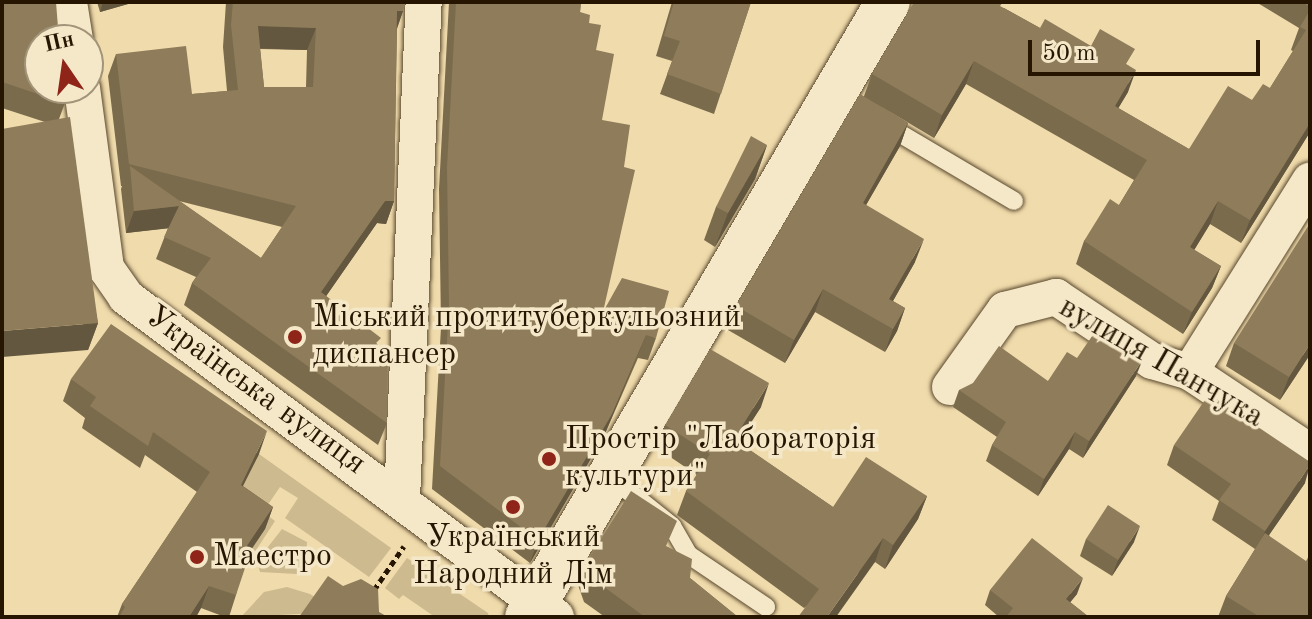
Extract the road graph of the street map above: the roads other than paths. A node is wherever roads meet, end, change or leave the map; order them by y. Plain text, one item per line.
1 (69, 2) edge
2 (424, 2) edge
3 (888, 2) edge
4 (72, 24) edge
5 (84, 104) edge
6 (854, 106) junction
7 (1310, 181) edge
8 (1014, 201) dead end
9 (1190, 372) junction
10 (950, 387) dead end
11 (1310, 452) edge
12 (612, 478) junction
13 (413, 506) junction
14 (766, 607) dead end
15 (539, 612) edge

1 - 4 street
2 - 13 street
3 - 6 street
5 - 13 street, Українська вулиця
6 - 8 lane
6 - 12 street
7 - 9 street
9 - 10 street, вулиця Панчука
9 - 11 street, вулиця Панчука
12 - 14 lane
12 - 15 street
13 - 15 street, Українська вулиця

